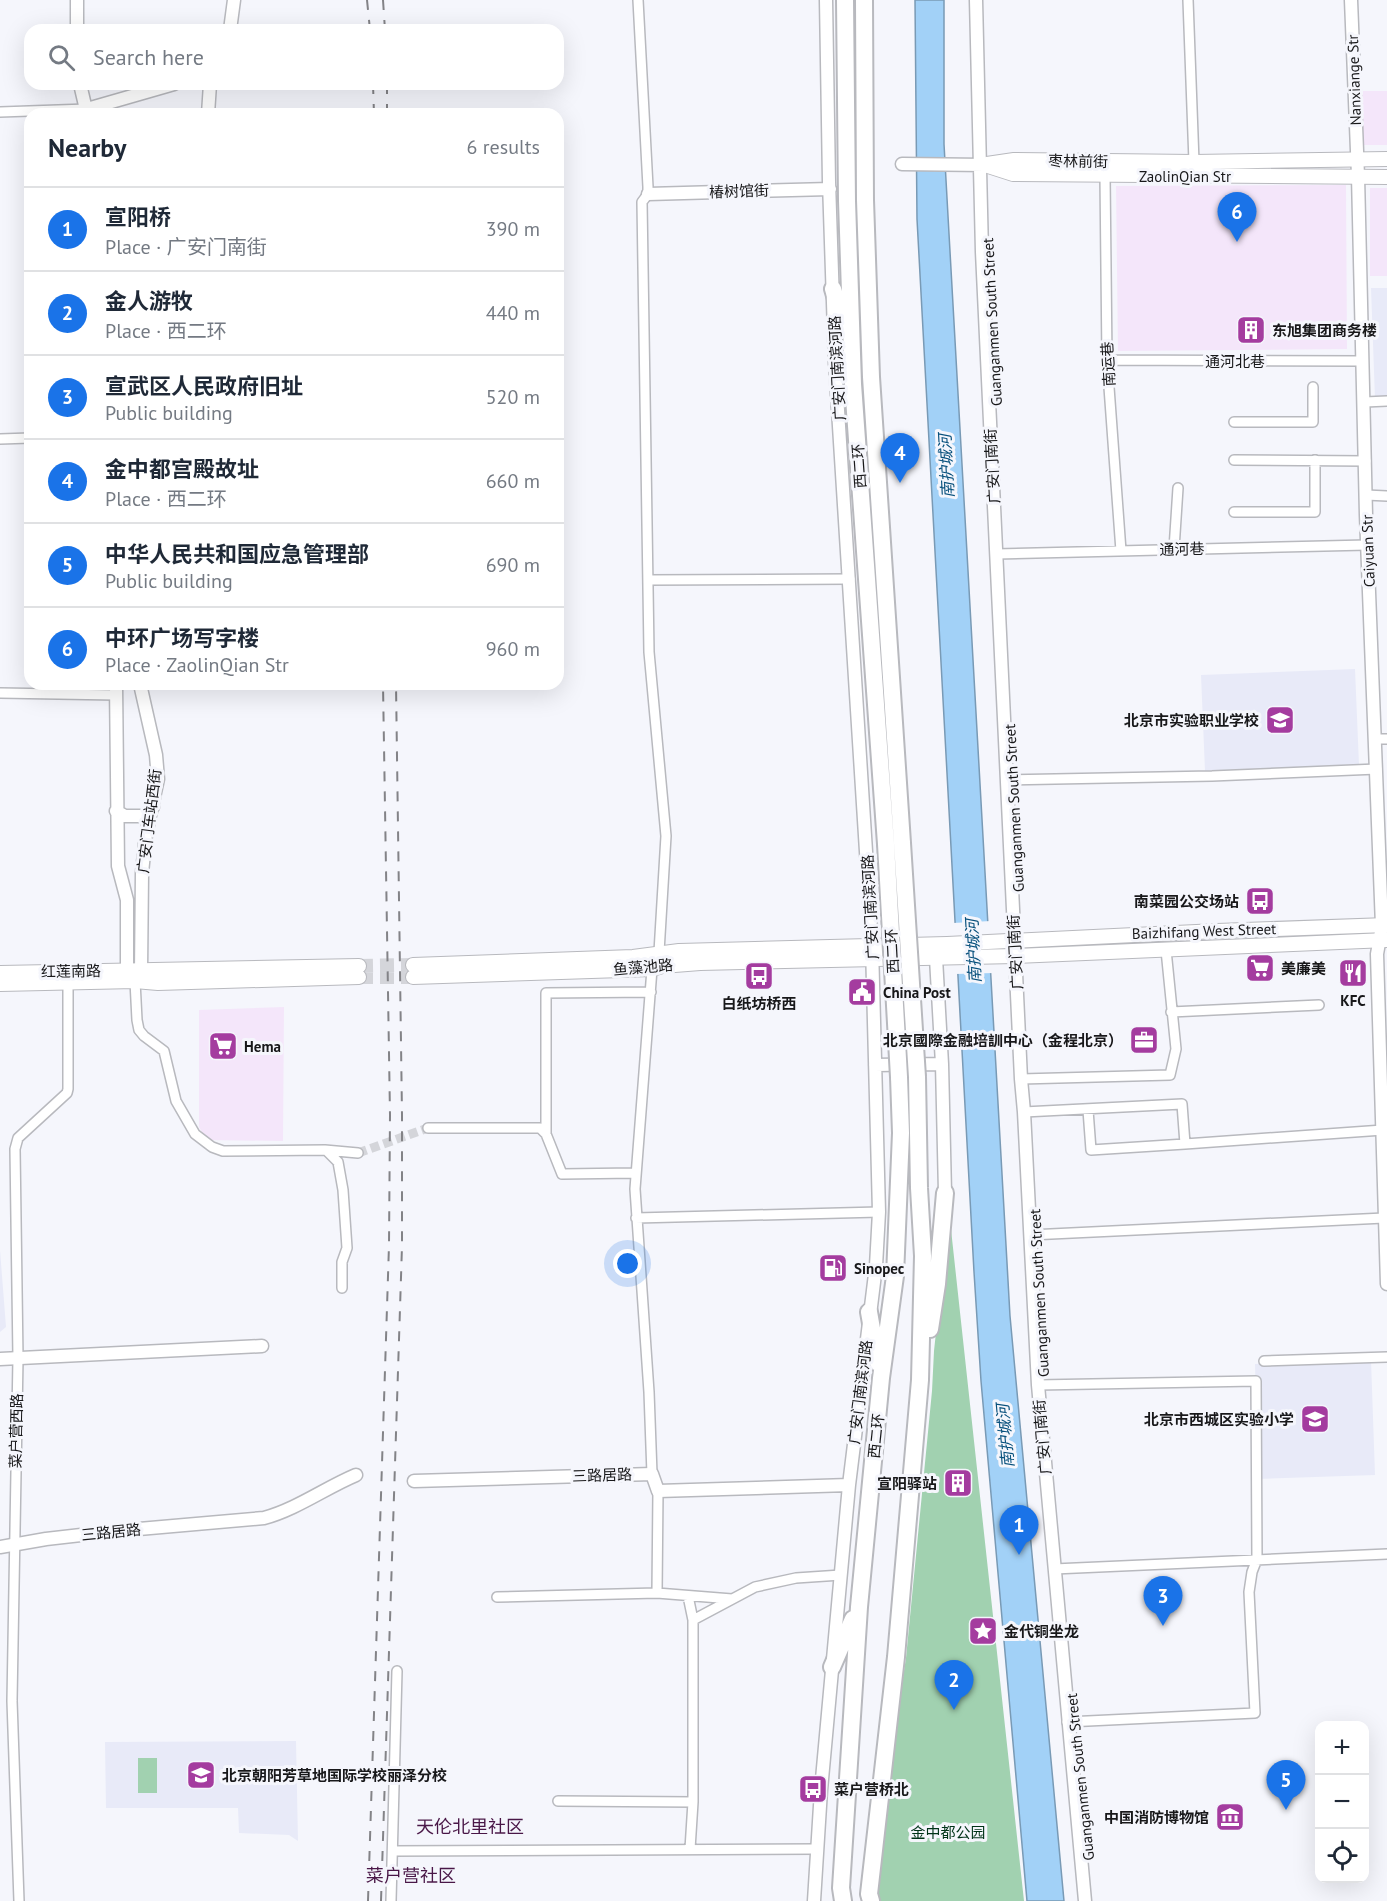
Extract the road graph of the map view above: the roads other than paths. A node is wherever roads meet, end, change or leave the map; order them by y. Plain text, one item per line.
1 (77, 0) edge
2 (234, 0) edge
3 (638, 0) edge
4 (826, 0) edge
5 (846, 0) edge
6 (864, 0) edge
7 (976, 0) edge
8 (984, 0) edge
9 (1188, 0) edge
10 (1351, 0) edge
11 (77, 24) edge
12 (231, 24) edge
13 (82, 90) edge
14 (155, 90) edge
15 (210, 90) edge
16 (86, 108) edge
17 (99, 108) edge
18 (208, 108) edge
19 (0, 112) edge
20 (24, 112) edge
21 (1358, 159) junction
22 (1387, 159) edge
23 (1194, 162) junction
24 (902, 164) dead end
25 (982, 164) junction
26 (1105, 176) junction
27 (1358, 176) junction
28 (1387, 177) edge
29 (830, 185) junction
30 (648, 190) junction
31 (833, 290) junction
32 (852, 351) junction
33 (1107, 360) junction
34 (1363, 361) junction
35 (1313, 387) dead end
36 (1365, 402) junction
37 (1387, 402) edge
38 (1234, 422) dead end
39 (24, 438) edge
40 (0, 439) edge
41 (1234, 460) dead end
42 (1315, 460) junction
43 (1366, 461) junction
44 (1178, 488) dead end
45 (1366, 495) junction
46 (1387, 496) edge
47 (1234, 513) dead end
48 (1367, 544) junction
49 (1174, 549) junction
50 (1121, 550) junction
51 (999, 554) junction
52 (850, 579) junction
53 (648, 580) junction
54 (87, 690) edge
55 (116, 690) edge
56 (141, 690) edge
57 (0, 693) edge
58 (1381, 739) edge
59 (1377, 769) junction
60 (1010, 780) junction
61 (153, 807) junction
62 (116, 811) junction
63 (894, 843) junction
64 (1385, 925) edge
65 (1013, 940) junction
66 (1383, 940) edge
67 (1166, 950) junction
68 (659, 952) junction
69 (872, 952) junction
70 (944, 953) junction
71 (1013, 956) junction
72 (652, 969) junction
73 (359, 972) tunnel mouth
74 (0, 973) edge
75 (135, 974) junction
76 (68, 982) junction
77 (0, 984) edge
78 (651, 992) junction
79 (1319, 1005) dead end
80 (1171, 1012) junction
81 (942, 1064) junction
82 (875, 1065) junction
83 (1024, 1079) junction
84 (1088, 1110) junction
85 (1027, 1112) junction
86 (1384, 1115) edge
87 (428, 1128) tunnel mouth
88 (1383, 1130) junction
89 (546, 1134) junction
90 (1185, 1144) junction
91 (325, 1150) junction
92 (358, 1153) tunnel mouth
93 (635, 1173) junction
94 (945, 1193) joint
95 (879, 1212) junction
96 (636, 1218) junction
97 (1384, 1218) junction
98 (1033, 1235) junction
99 (1387, 1284) edge
100 (342, 1288) dead end
101 (869, 1312) junction
102 (262, 1347) dead end
103 (1387, 1357) edge
104 (18, 1358) junction
105 (0, 1359) edge
106 (1264, 1361) dead end
107 (881, 1378) junction
108 (920, 1380) junction
109 (1040, 1385) junction
110 (652, 1474) junction
111 (356, 1475) dead end
112 (414, 1481) dead end
113 (849, 1485) junction
114 (658, 1491) junction
115 (14, 1546) junction
116 (0, 1547) edge
117 (1387, 1554) edge
118 (1257, 1559) junction
119 (1057, 1569) junction
120 (841, 1575) junction
121 (657, 1593) junction
122 (688, 1596) junction
123 (497, 1598) dead end
124 (732, 1599) junction
125 (859, 1607) junction
126 (693, 1620) junction
127 (832, 1667) junction
128 (397, 1671) dead end
129 (1071, 1722) junction
130 (558, 1801) dead end
131 (693, 1802) junction
132 (690, 1849) junction
133 (817, 1849) junction
134 (393, 1851) junction
135 (841, 1897) edge
136 (870, 1899) edge
137 (19, 1901) edge
138 (392, 1901) edge
139 (814, 1901) edge
140 (1085, 1901) edge
141 (1092, 1901) edge

1 - 11 street
2 - 12 street
3 - 30 street
4 - 29 street, 广安门南滨河路
5 - 32 highway, 西二环
6 - 63 highway, 西二环
7 - 25 street
8 - 25 street, Guanganmen South Street
9 - 23 street
10 - 21 street, Nanxiange Str
13 - 16 street
14 - 17 street
15 - 18 street
19 - 20 street
21 - 22 main road, 枣林前街
21 - 23 main road, 枣林前街
21 - 27 street, Nanxiange Str
23 - 25 main road, 枣林前街
24 - 25 street
25 - 26 main road, ZaolinQian Str
25 - 51 street, Guanganmen South Street
26 - 27 main road, ZaolinQian Str
26 - 33 street, 南运巷
27 - 28 main road, ZaolinQian Str
27 - 34 street, Caiyuan Str
29 - 30 street, 椿树馆街
29 - 31 street, 广安门南滨河路
30 - 53 street
31 - 32 highway
31 - 52 street, 广安门南滨河路
32 - 63 highway, 西二环
33 - 34 street, 通河北巷
33 - 50 street, 南运巷
34 - 36 street, Caiyuan Str
35 - 38 street
36 - 37 street
36 - 43 street, Caiyuan Str
39 - 40 street
41 - 42 street
42 - 43 street
42 - 47 street
43 - 45 street, Caiyuan Str
44 - 49 street
45 - 46 street
45 - 48 street, Caiyuan Str
48 - 49 street, 通河巷
48 - 58 street, Caiyuan Str
49 - 50 street, 通河巷
50 - 51 street, 通河巷
51 - 60 street, Guanganmen South Street
52 - 53 street
52 - 69 street, 广安门南滨河路
53 - 68 street
54 - 57 street
55 - 62 street
56 - 61 street, 广安门车站西街
58 - 59 street, Caiyuan Str
59 - 60 street
59 - 64 street, Caiyuan Str
60 - 65 street, Guanganmen South Street
61 - 62 street
61 - 75 street, 广安门车站西街
62 - 75 street
63 - 107 highway, 西二环, bridge
63 - 108 highway, 西二环, bridge
64 - 65 main road, Baizhifang West Street
64 - 66 street, Caiyuan Str
65 - 70 main road, Baizhifang West Street
65 - 71 street, Guanganmen South Street
66 - 67 main road, Baizhifang West Street
66 - 86 street, Caiyuan Str
67 - 71 main road, Baizhifang West Street
67 - 80 street
68 - 69 main road, 鱼藻池路
68 - 72 main road, 鱼藻池路
69 - 70 main road
69 - 72 main road, 鱼藻池路
69 - 82 street, 广安门南滨河路
70 - 71 main road, Baizhifang West Street
70 - 81 street
71 - 83 street, 广安门南街
72 - 78 street
73 - 75 main road
74 - 75 main road, 红莲南路
75 - 76 main road, 红莲南路
75 - 91 street
76 - 77 main road, 红莲南路
76 - 104 street, 菜户营西路
78 - 89 street
78 - 93 street
79 - 80 street
80 - 83 street
81 - 82 street
81 - 94 street
82 - 95 street, 广安门南滨河路
83 - 85 street, 广安门南街
84 - 85 street
84 - 90 street
84 - 90 street
85 - 98 street, 广安门南街
86 - 88 street, Caiyuan Str
87 - 89 street
88 - 90 street
88 - 97 street, Caiyuan Str
89 - 93 street
91 - 92 street
91 - 100 street
93 - 96 street
94 - 108 highway
95 - 96 street
95 - 101 street, 广安门南滨河路
96 - 110 street
97 - 98 street
97 - 99 street, Caiyuan Str
98 - 109 street, 广安门南街
101 - 107 highway
101 - 113 street, 广安门南滨河路
102 - 104 street
103 - 106 street
104 - 105 street
104 - 115 street, 菜户营西路
107 - 125 highway, 西二环
108 - 136 highway, 西二环
109 - 118 street
109 - 119 street, 广安门南街
110 - 112 street, 三路居路
110 - 114 street, 三路居路
111 - 115 street, 三路居路
113 - 114 street
113 - 120 street, 广安门南滨河路
114 - 121 street
115 - 116 street, 三路居路
115 - 137 street, 菜户营西路
117 - 118 street
118 - 119 street
118 - 129 street
119 - 129 street, 广安门南街
120 - 124 street
120 - 127 street, 广安门南滨河路
121 - 122 street
121 - 123 street
122 - 124 street
122 - 126 street
124 - 126 street
125 - 127 highway
125 - 135 highway, 西二环
126 - 131 street
127 - 133 street, 广安门南滨河路
128 - 134 street
129 - 140 street, 广安门南街
129 - 141 street, Guanganmen South Street
130 - 131 street
131 - 132 street
132 - 133 street
132 - 134 street
133 - 139 street, 广安门南滨河路
134 - 138 street

